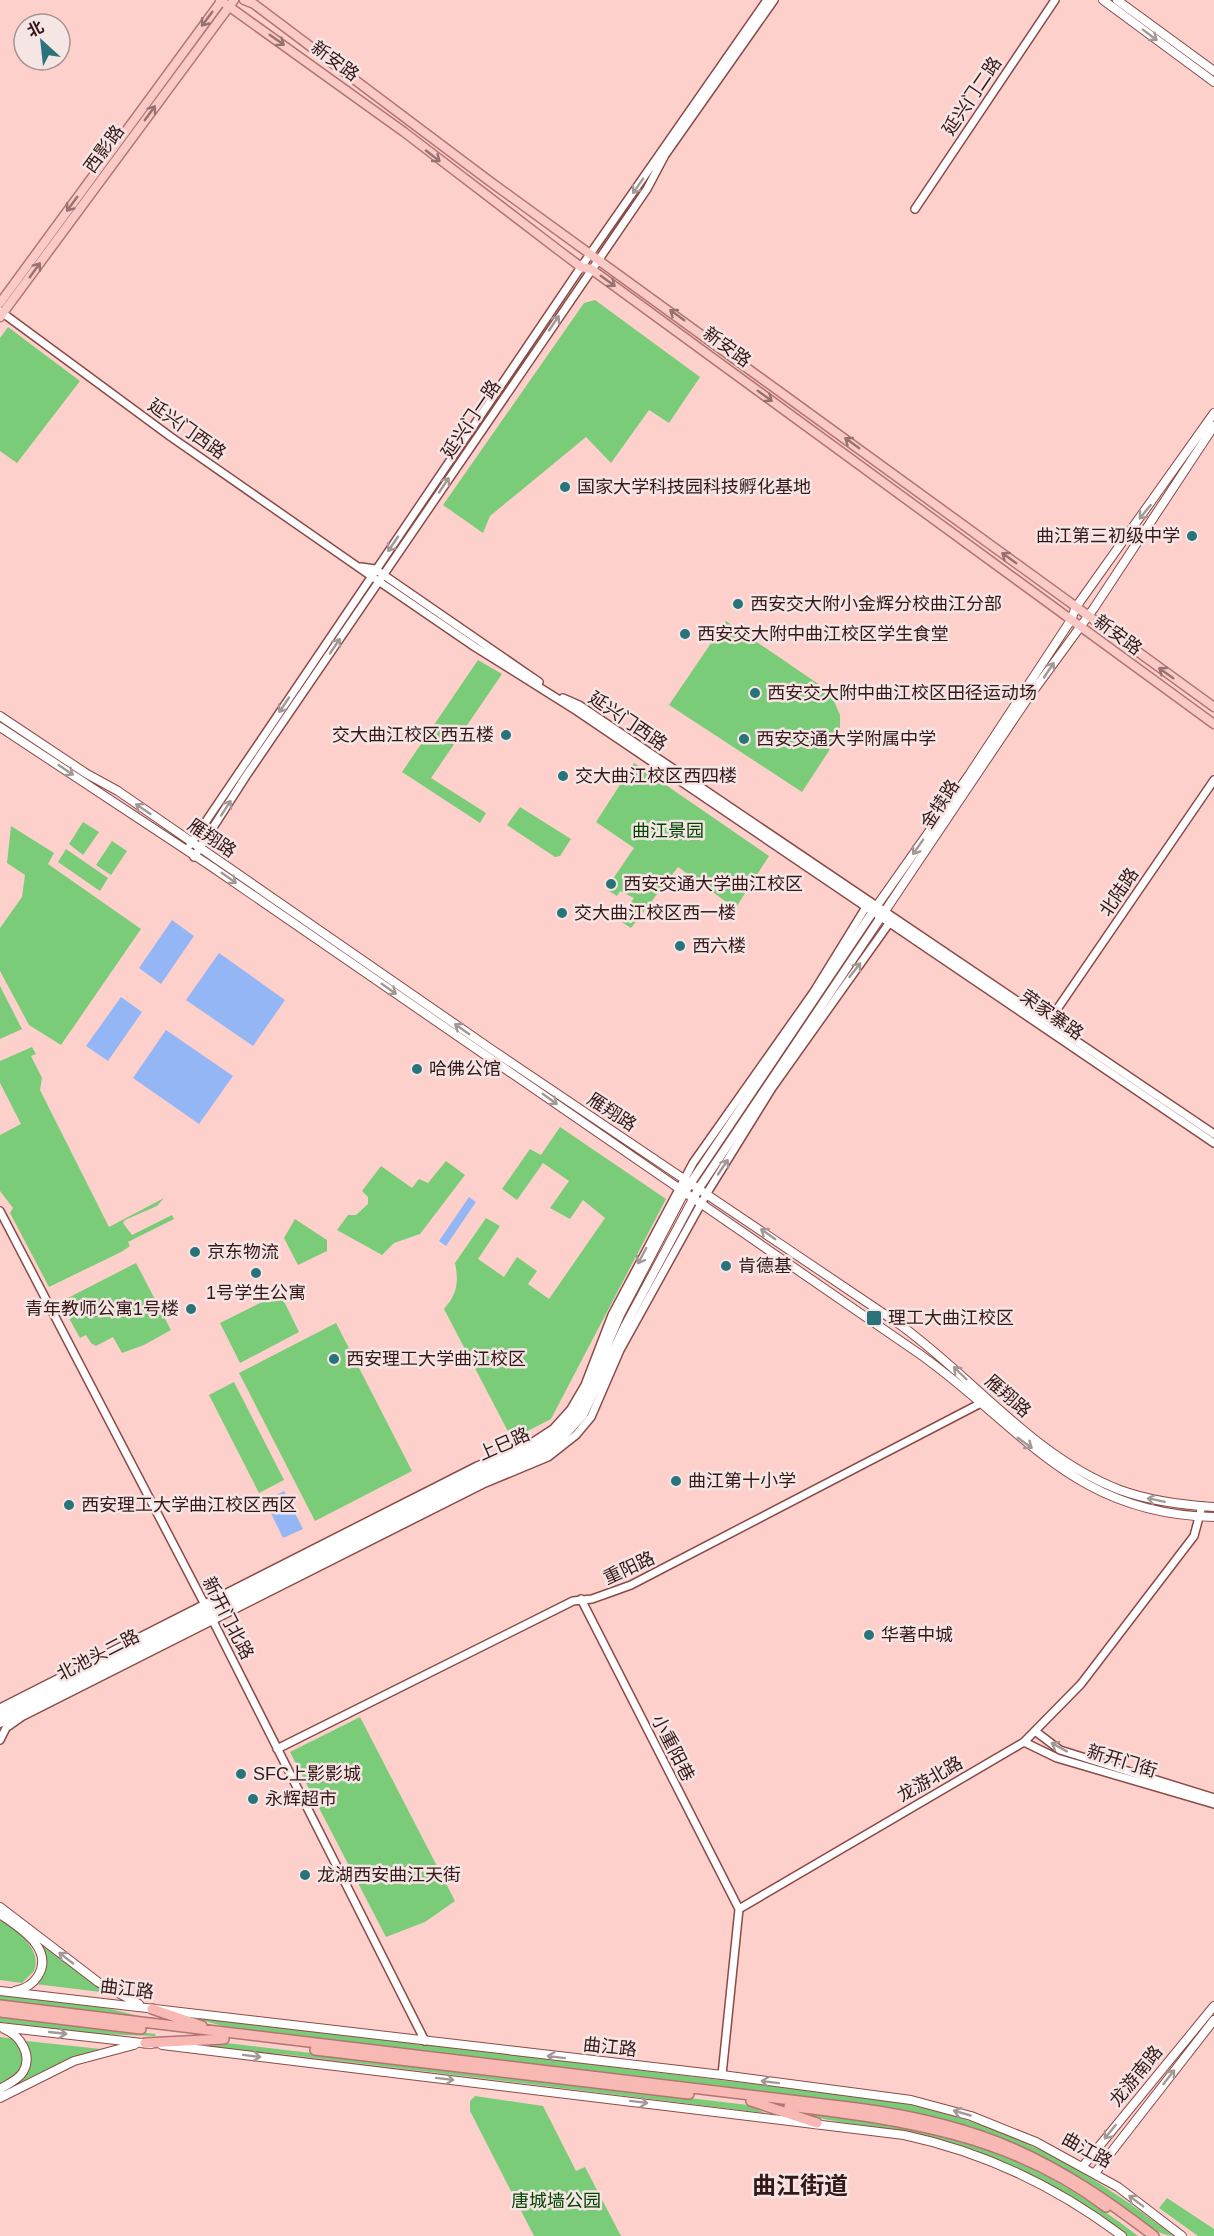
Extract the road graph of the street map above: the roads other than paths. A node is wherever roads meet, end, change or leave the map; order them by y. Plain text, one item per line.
1 (244, 0) edge
2 (767, 0) edge
3 (774, 0) edge
4 (1055, 0) edge
5 (1103, 0) edge
6 (1117, 0) edge
7 (225, 1) edge
8 (1214, 71) edge
9 (1214, 82) edge
10 (915, 208) dead end
11 (591, 252) junction
12 (599, 258) junction
13 (581, 267) junction
14 (591, 269) junction
15 (0, 303) edge
16 (1, 314) edge
17 (1214, 412) edge
18 (1214, 426) edge
19 (361, 567) junction
20 (375, 570) junction
21 (370, 576) junction
22 (381, 578) junction
23 (1076, 607) junction
24 (1088, 617) junction
25 (1071, 620) junction
26 (1078, 626) junction
27 (1214, 707) edge
28 (0, 716) edge
29 (1214, 724) edge
30 (0, 727) edge
31 (1214, 780) edge
32 (192, 842) junction
33 (200, 848) junction
34 (186, 851) junction
35 (194, 856) junction
36 (871, 909) junction
37 (883, 915) junction
38 (890, 922) junction
39 (1048, 1021) junction
40 (1214, 1134) edge
41 (1214, 1143) edge
42 (687, 1180) junction
43 (699, 1188) junction
44 (681, 1191) junction
45 (707, 1193) junction
46 (692, 1198) junction
47 (700, 1204) junction
48 (0, 1211) edge
49 (983, 1401) junction
50 (1202, 1506) junction
51 (1214, 1506) edge
52 (1199, 1517) junction
53 (1214, 1517) edge
54 (581, 1599) junction
55 (209, 1612) junction
56 (0, 1708) edge
57 (0, 1715) edge
58 (0, 1723) edge
59 (1035, 1731) junction
60 (0, 1740) edge
61 (1024, 1742) junction
62 (277, 1749) junction
63 (1214, 1798) edge
64 (1214, 1804) edge
65 (0, 1907) edge
66 (739, 1909) junction
67 (0, 1914) edge
68 (0, 1991) edge
69 (11, 1992) junction
70 (0, 2005) edge
71 (1214, 2006) edge
72 (152, 2008) junction
73 (0, 2012) edge
74 (1214, 2020) edge
75 (0, 2027) edge
76 (223, 2036) junction
77 (425, 2041) junction
78 (145, 2043) junction
79 (722, 2075) junction
80 (0, 2088) edge
81 (0, 2098) edge
82 (751, 2101) junction
83 (817, 2123) junction
84 (1083, 2166) junction
85 (1095, 2173) junction
86 (1122, 2236) edge
87 (1144, 2236) edge
88 (1154, 2236) edge
89 (1182, 2236) edge

1 - 11 main road, 新安路
2 -> 11 street, 延兴门一路
3 - 12 street, 延兴门一路
4 - 10 street, 延兴门二路
5 -> 9 main road
6 - 8 main road
7 -> 13 main road, 新安路
7 -> 15 main road, 西影路
16 -> 7 main road, 西影路
11 - 12 main road, 新安路
11 - 13 street, 延兴门一路
12 - 14 street, 延兴门一路
23 -> 12 main road, 新安路
13 - 14 main road, 新安路
13 -> 20 street, 延兴门一路
22 -> 14 street, 延兴门一路
14 -> 25 main road, 新安路
16 - 19 street, 延兴门西路
17 -> 23 main road, 金犊路
18 - 24 main road, 金犊路
19 - 20 street, 延兴门西路
19 - 21 street, 延兴门西路
20 - 21 street, 延兴门一路
20 - 22 street, 延兴门西路
21 - 22 street, 延兴门西路
21 -> 32 street, 延兴门一路
33 -> 22 street, 延兴门一路
22 - 36 street, 延兴门西路
23 - 24 main road, 新安路
23 - 25 main road, 金犊路
24 - 26 main road, 金犊路
27 -> 24 main road, 新安路
25 - 26 main road, 新安路
25 -> 36 main road, 金犊路
26 - 29 main road, 新安路
37 -> 26 main road, 金犊路
32 -> 28 main road, 雁翔路
30 -> 34 main road, 雁翔路
31 - 39 street, 北陆路
32 - 33 main road, 雁翔路
32 - 34 street, 延兴门一路
33 - 35 street, 延兴门一路
42 -> 33 main road, 雁翔路
34 - 35 main road, 雁翔路
35 -> 44 main road, 雁翔路
36 - 37 street, 荣家寨路
36 - 42 main road, 金犊路
37 - 38 street, 荣家寨路
37 - 39 street, 荣家寨路
37 - 43 main road, 金犊路
38 - 41 street, 荣家寨路
45 -> 38 street
39 - 40 street, 荣家寨路
42 - 43 main road, 雁翔路
42 - 44 main road, 上巳路
43 - 45 main road, 雁翔路
43 - 46 main road, 金犊路
44 - 46 main road, 雁翔路
44 -> 55 main road, 上巳路
45 - 47 street
49 -> 45 main road, 雁翔路
46 - 47 main road, 雁翔路
46 - 55 main road, 上巳路
47 - 49 main road, 雁翔路
47 - 55 street
48 - 55 street, 新开门北路
50 -> 49 main road, 雁翔路
49 -> 52 main road, 雁翔路
49 - 54 street, 重阳路
50 - 51 main road, 雁翔路
50 - 52 street, 龙游北路
52 - 53 main road, 雁翔路
52 - 59 street, 龙游北路
54 - 62 street, 重阳路
54 - 66 street, 小重阳巷
55 - 56 street
55 - 57 main road, 北池头二路
55 - 58 main road, 北池头二路
55 - 60 street
55 - 62 street, 新开门北路
59 - 61 street, 龙游北路
63 -> 59 street, 新开门街
61 - 64 street, 新开门街
61 - 66 street, 龙游北路
62 - 77 street, 新开门北路
72 -> 65 main road
66 - 79 street
67 - 69 main road
68 - 69 main road, 曲江路
69 - 72 main road, 曲江路
70 - 76 highway, 曲江路
71 -> 84 main road, 龙游南路
72 - 76 highway
72 - 77 main road, 曲江路
73 - 76 highway, 曲江路
85 -> 74 main road, 龙游南路
75 -> 78 main road
75 - 80 main road
76 - 78 highway
76 - 82 highway, 曲江路
76 - 88 highway, 曲江路
79 -> 77 main road, 曲江路
78 - 81 main road
78 -> 83 main road
84 -> 79 main road, 曲江路
82 - 83 highway
82 - 87 highway, 曲江路
83 - 86 main road
84 - 85 main road, 曲江路
89 -> 85 main road, 曲江路

